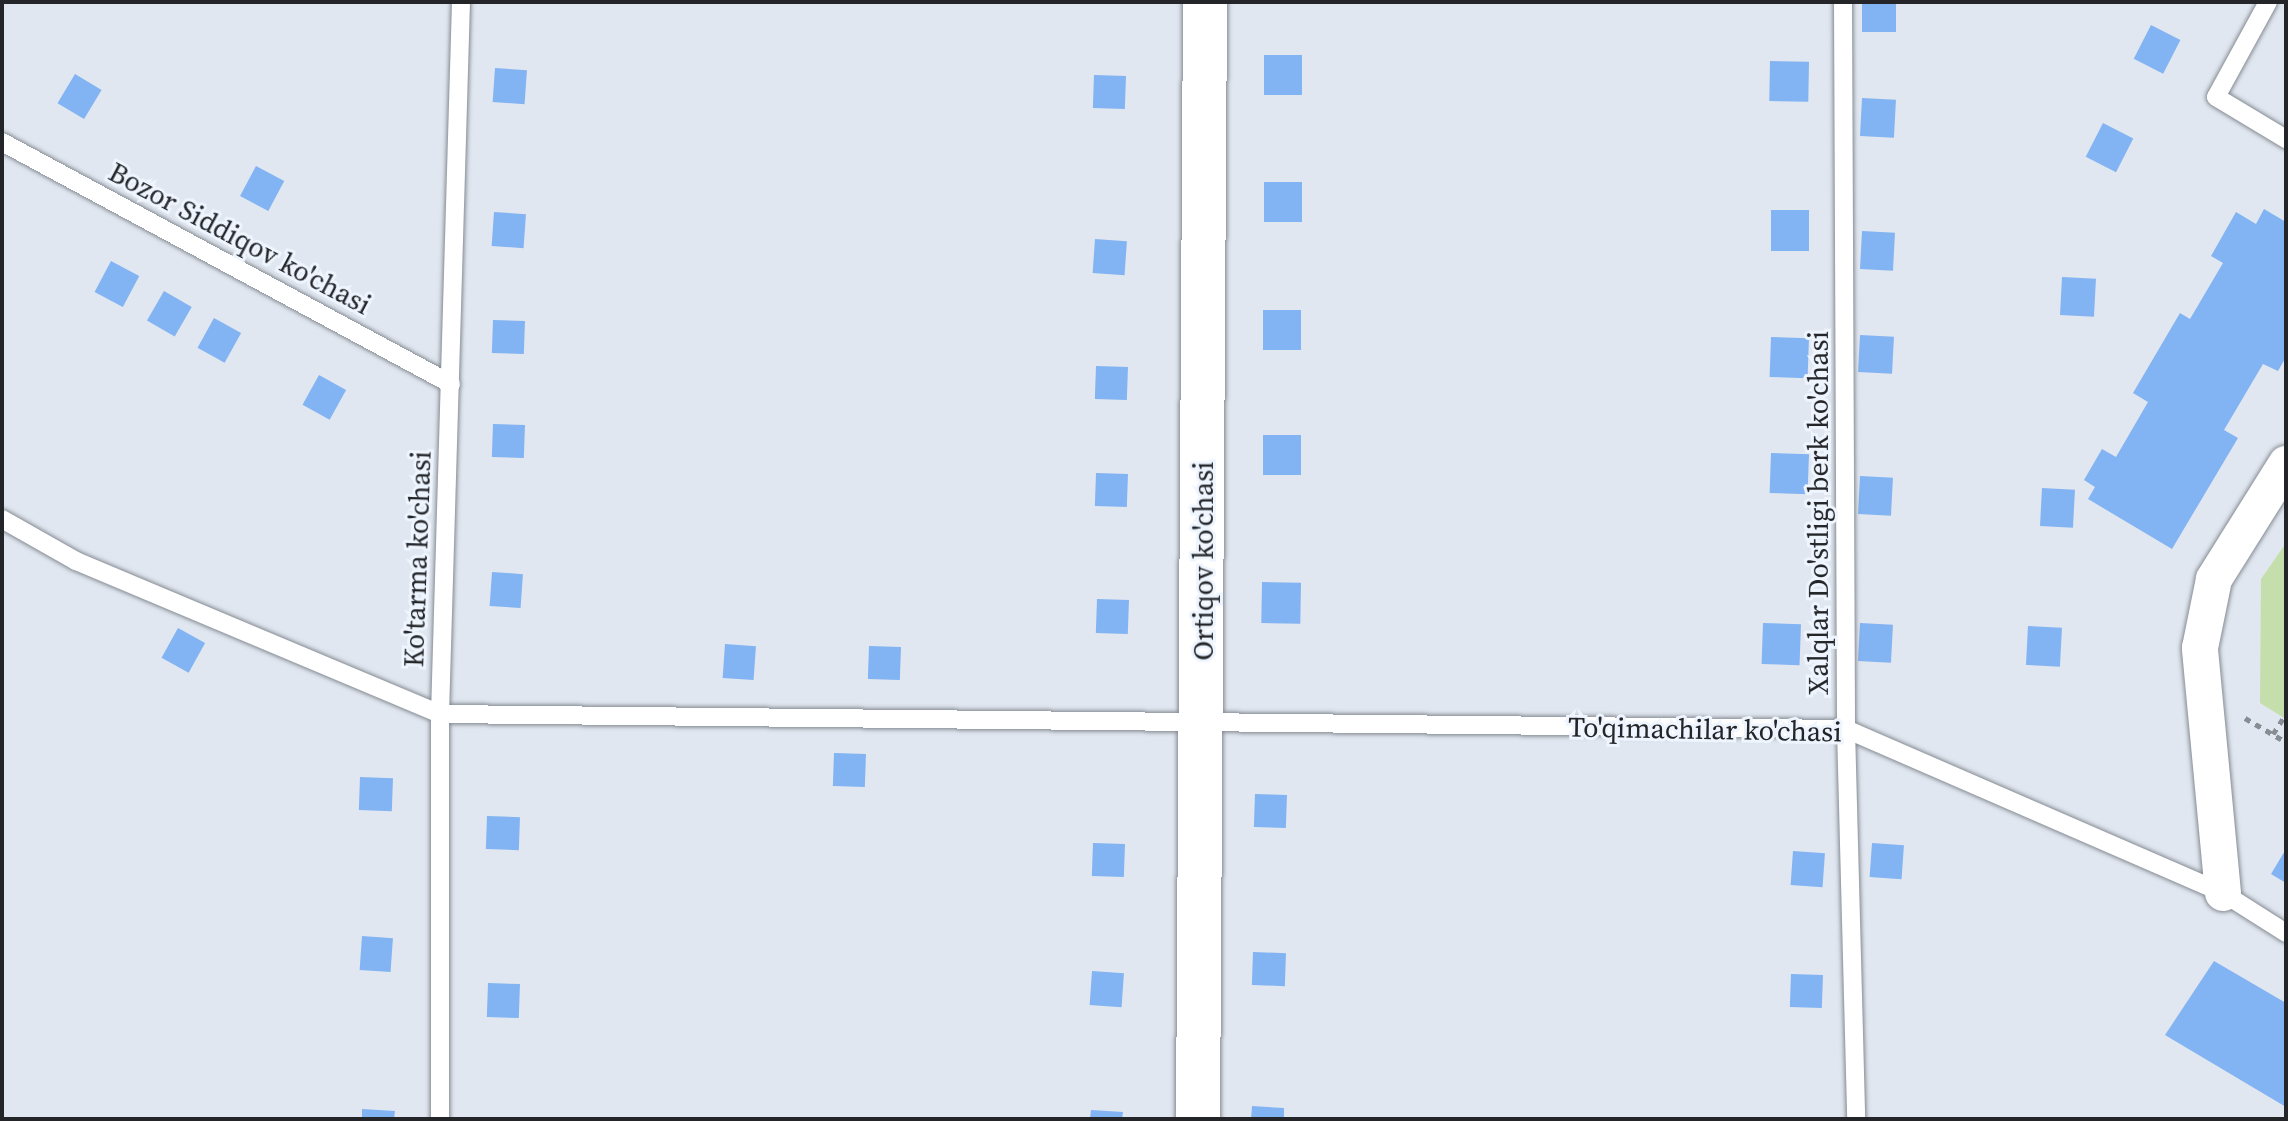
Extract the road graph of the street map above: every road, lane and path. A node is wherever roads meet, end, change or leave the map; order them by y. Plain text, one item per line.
1 (461, 2) edge
2 (1205, 2) edge
3 (1843, 2) edge
4 (2268, 2) edge
5 (2286, 139) edge
6 (2, 142) edge
7 (451, 384) junction
8 (2286, 464) edge
9 (2, 519) edge
10 (440, 714) junction
11 (2286, 714) edge
12 (1202, 721) junction
13 (1846, 729) junction
14 (2286, 742) edge
15 (2223, 893) junction
16 (2286, 933) edge
17 (440, 1119) edge
18 (1198, 1119) edge
19 (1856, 1119) edge

1 - 7 lane, Ko'tarma ko'chasi
2 - 12 street, Ortiqov ko'chasi
3 - 13 lane, Xalqlar Do'stligi berk ko'chasi
4 - 5 lane
6 - 7 lane, Bozor Siddiqov ko'chasi
7 - 10 lane, Ko'tarma ko'chasi
8 - 15 street
9 - 10 lane
10 - 12 lane, To'qimachilar ko'chasi
10 - 17 lane, Ko'tarma ko'chasi
11 - 14 path
12 - 13 lane, To'qimachilar ko'chasi
12 - 18 street, Ortiqov ko'chasi
13 - 15 lane, To'qimachilar ko'chasi
13 - 19 lane, Xalqlar Do'stligi berk ko'chasi
15 - 16 lane, To'qimachilar ko'chasi

